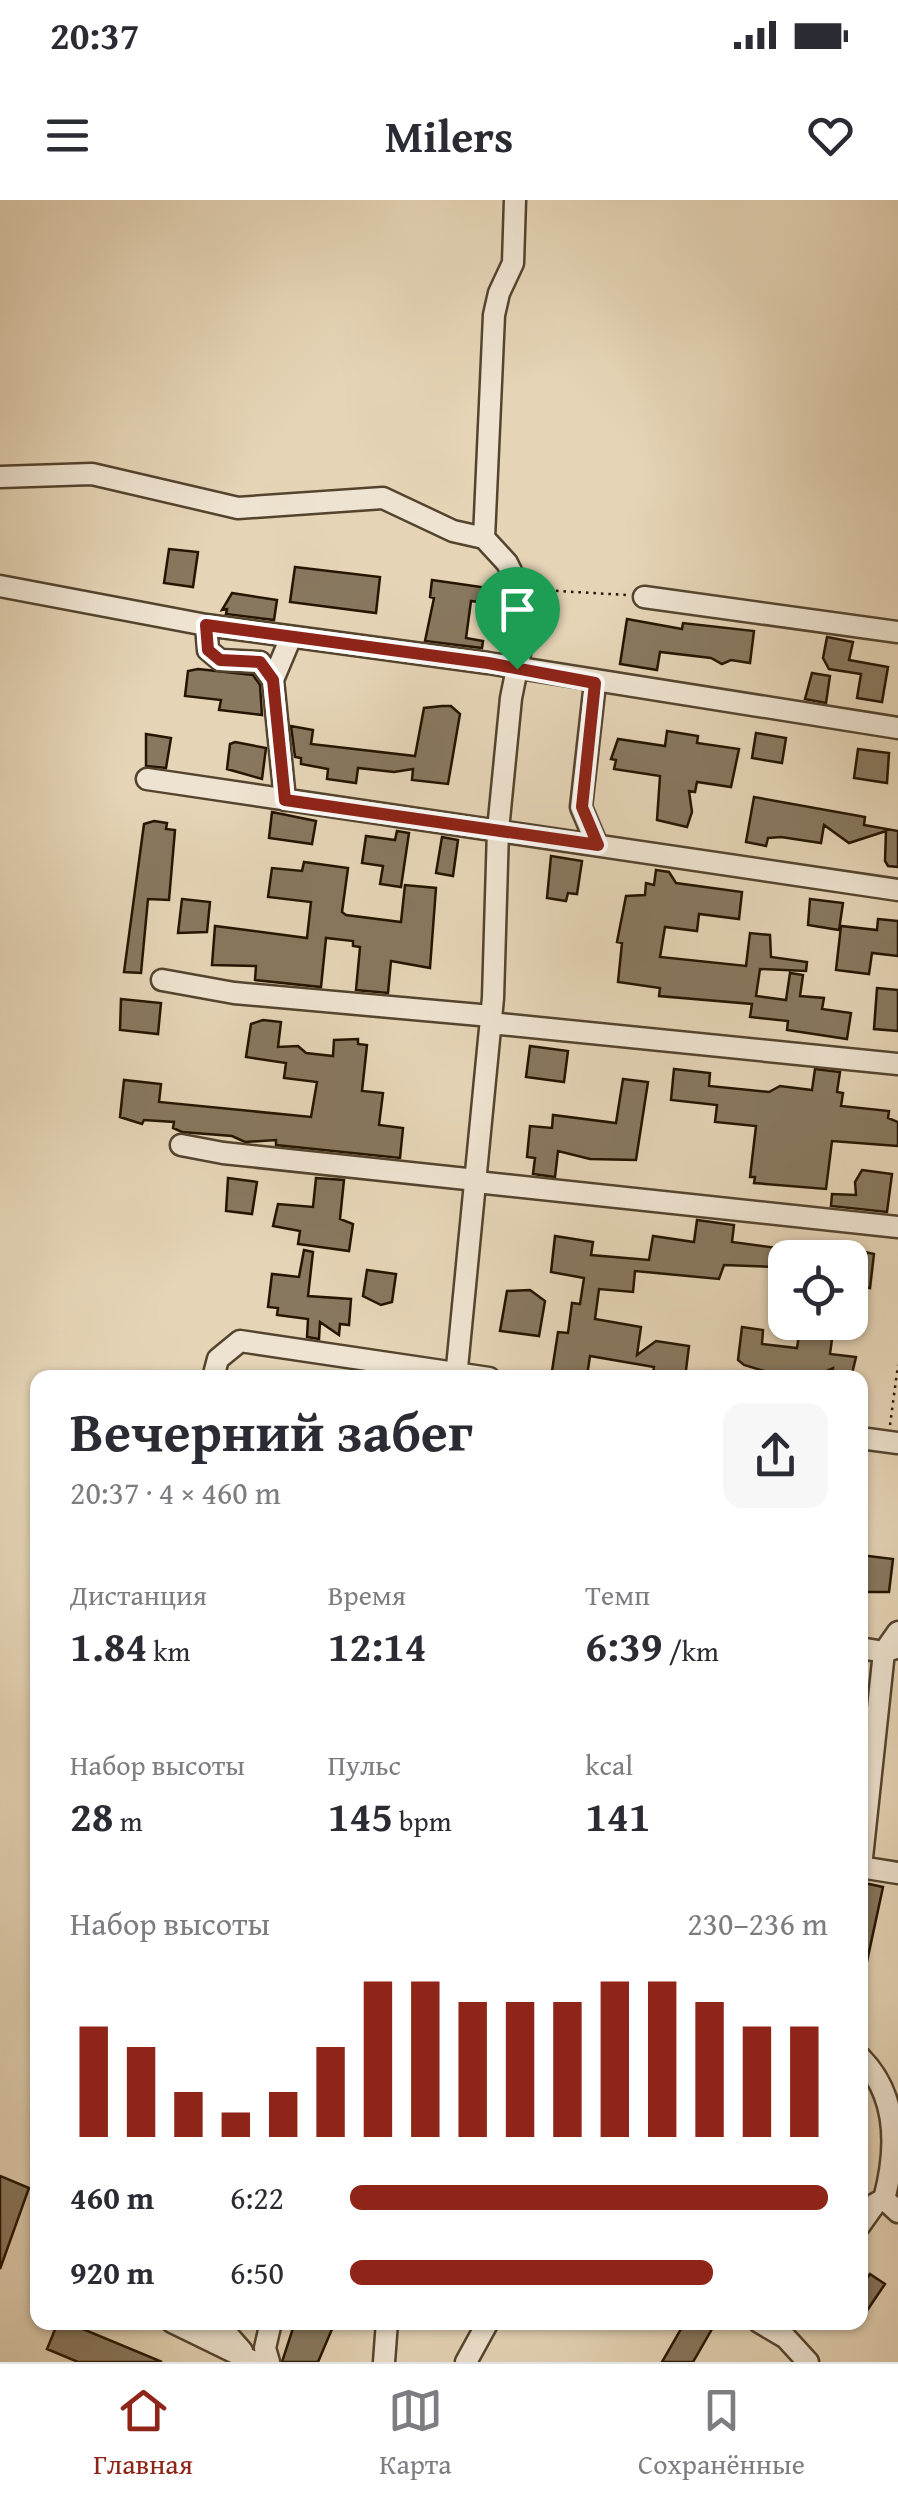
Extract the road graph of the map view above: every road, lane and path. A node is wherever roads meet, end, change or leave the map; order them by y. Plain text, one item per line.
1 (515, 200) edge
2 (0, 477) edge
3 (484, 538) junction
4 (0, 586) edge
5 (519, 589) junction
6 (644, 597) joint
7 (206, 625) junction
8 (898, 632) edge
9 (291, 637) junction
10 (517, 669) junction
11 (273, 680) junction
12 (595, 683) junction
13 (898, 728) edge
14 (148, 779) dead end
15 (285, 800) junction
16 (498, 830) junction
17 (598, 845) junction
18 (898, 890) edge
19 (162, 980) dead end
20 (490, 1020) junction
21 (898, 1064) edge
22 (181, 1144) dead end
23 (476, 1181) junction
24 (898, 1226) edge
25 (898, 1366) edge
26 (215, 1370) edge
27 (425, 1370) edge
28 (457, 1370) edge
29 (892, 1442) edge
30 (898, 1632) edge
31 (891, 1650) edge
32 (868, 1811) edge
33 (868, 1868) edge
34 (898, 1873) edge
35 (868, 2064) edge
36 (891, 2206) edge
37 (868, 2213) edge
38 (189, 2330) edge
39 (224, 2330) edge
40 (268, 2330) edge
41 (386, 2330) edge
42 (484, 2330) edge
43 (790, 2330) edge
44 (250, 2359) edge
45 (270, 2362) edge
46 (384, 2362) edge
47 (466, 2362) edge
48 (808, 2362) edge

1 - 3 street
2 - 3 street
3 - 5 street
4 - 7 street
5 - 6 path
5 - 10 street
6 - 8 street
7 - 9 street
7 - 11 street
9 - 10 street
9 - 11 street
10 - 12 street
10 - 16 street
11 - 15 street
12 - 13 street
12 - 17 street
14 - 15 street
15 - 16 street
16 - 17 street
16 - 20 street
17 - 18 street
19 - 20 street
20 - 21 street
20 - 23 street
22 - 23 street
23 - 24 street
23 - 28 street
25 - 29 path
26 - 27 street
30 - 31 street
31 - 32 street
33 - 34 street
35 - 36 street
36 - 37 street
38 - 44 street
39 - 44 street
40 - 45 street
41 - 46 street
42 - 47 street
43 - 48 street

